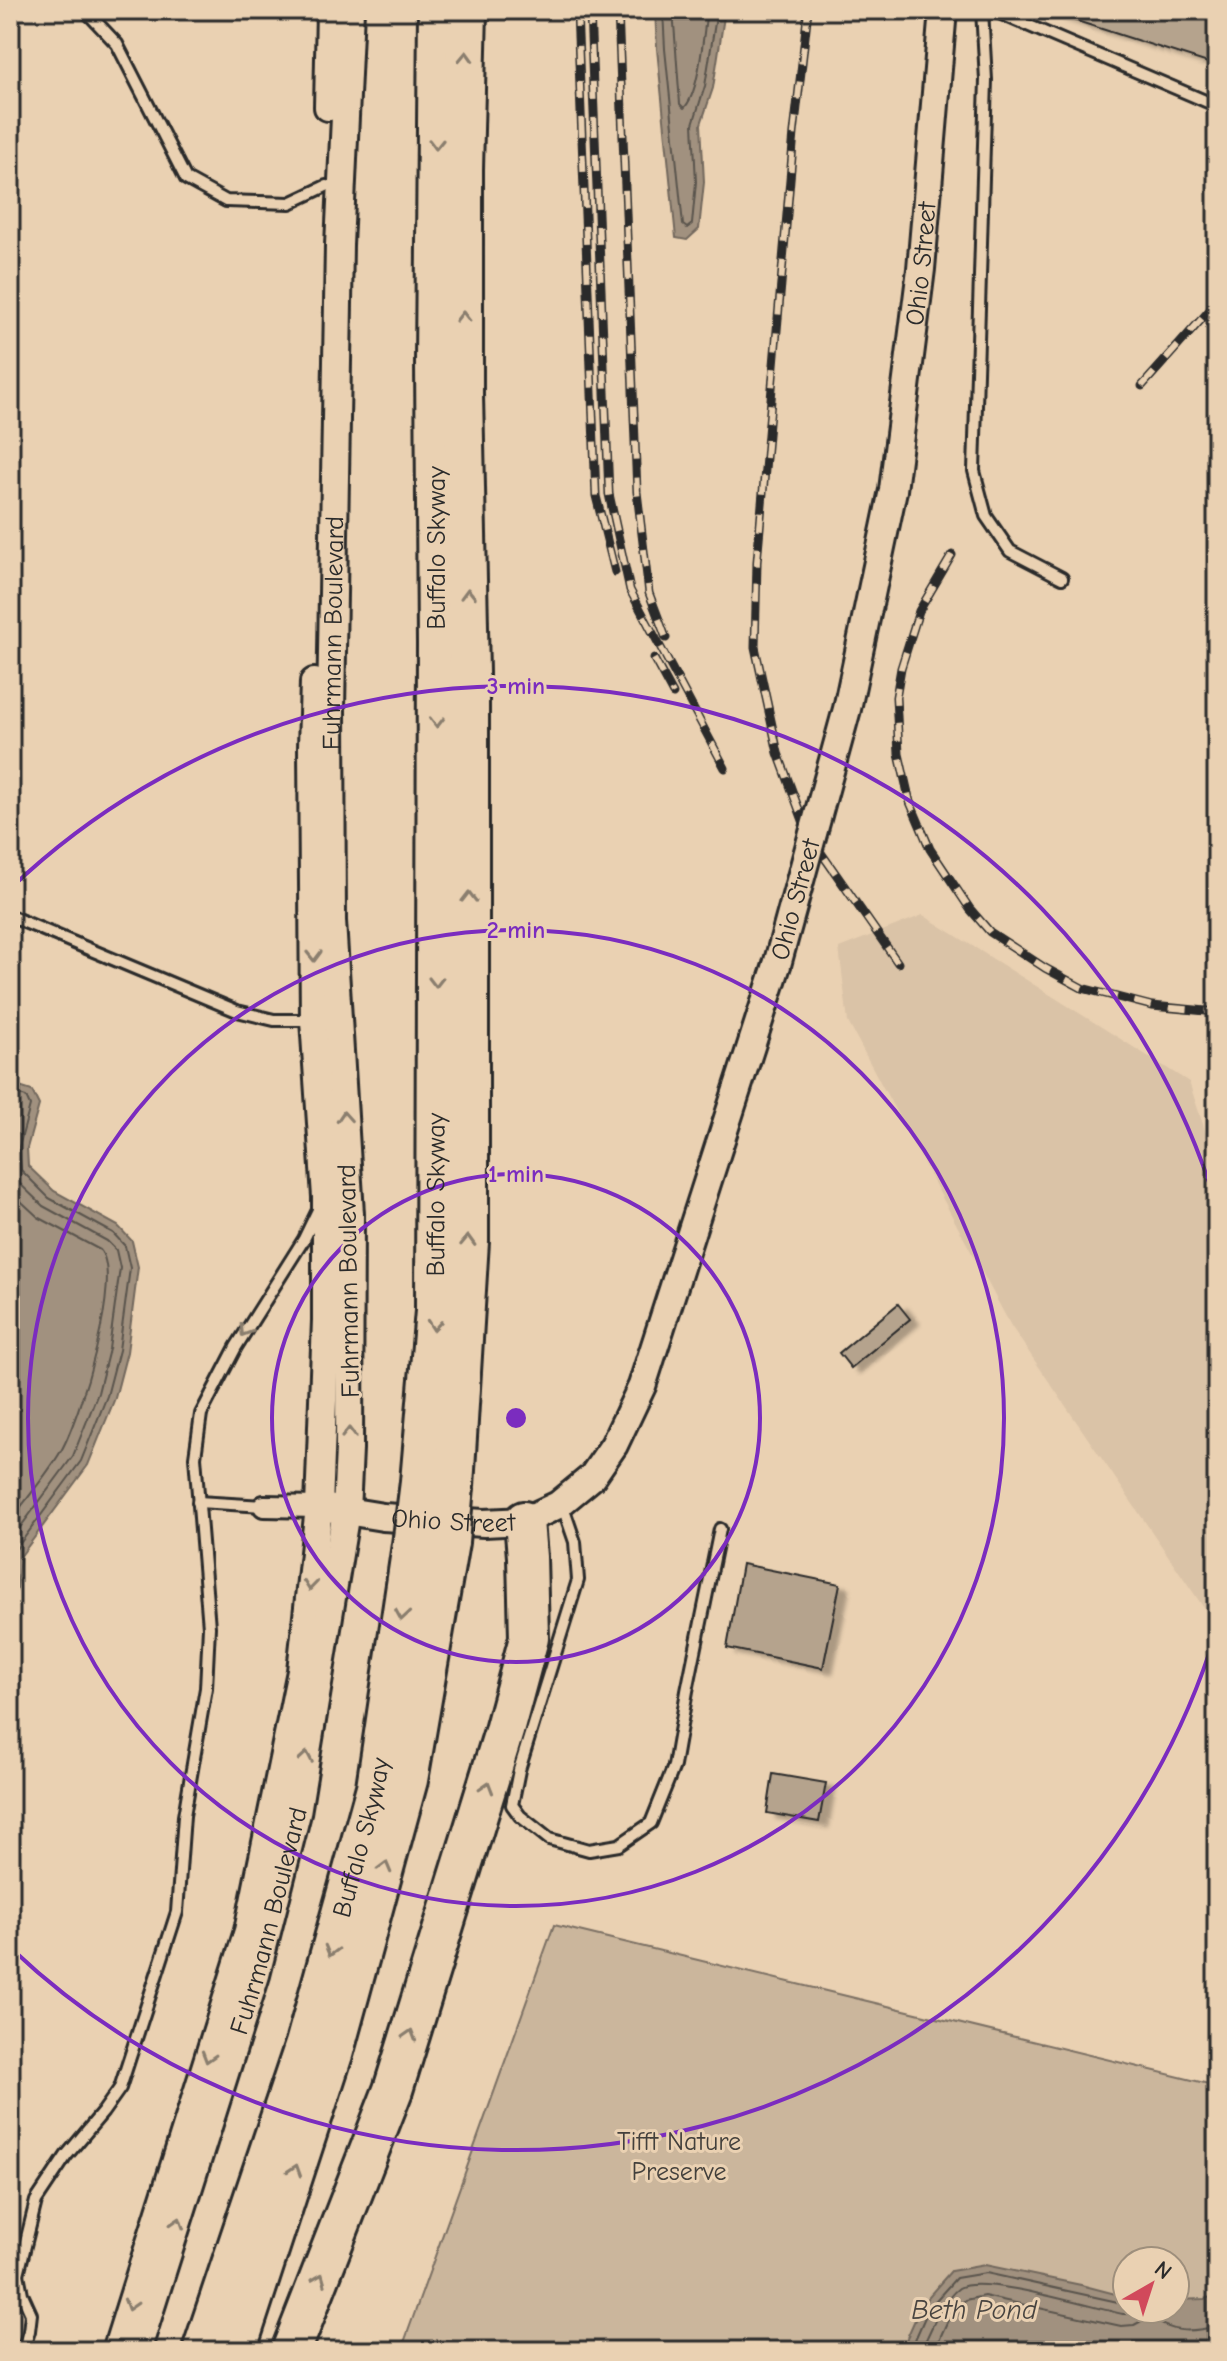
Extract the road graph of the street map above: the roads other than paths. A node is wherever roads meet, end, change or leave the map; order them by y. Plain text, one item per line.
1 (85, 10) edge
2 (330, 10) edge
3 (350, 10) edge
4 (438, 10) edge
5 (467, 10) edge
6 (943, 10) edge
7 (982, 10) edge
8 (992, 10) edge
9 (1217, 106) edge
10 (334, 185) junction
11 (1062, 578) dead end
12 (10, 916) edge
13 (326, 1019) junction
14 (325, 1186) junction
15 (437, 1484) junction
16 (198, 1502) junction
17 (561, 1502) junction
18 (264, 1506) joint
19 (319, 1507) junction
20 (346, 1511) junction
21 (524, 1521) junction
22 (720, 1529) dead end
23 (431, 1540) junction
24 (18, 2274) junction
25 (10, 2288) edge
26 (23, 2351) edge
27 (116, 2351) edge
28 (137, 2351) edge
29 (202, 2351) edge
30 (236, 2351) edge
31 (291, 2351) edge

1 - 10 lane
2 - 10 street, Fuhrmann Boulevard
3 - 10 street, Fuhrmann Boulevard
4 -> 15 highway, Buffalo Skyway
15 -> 5 highway, Buffalo Skyway
6 - 17 street, Ohio Street, bridge
7 - 11 lane
8 - 9 lane
10 - 13 street, Fuhrmann Boulevard
12 - 13 lane
13 - 14 street, Fuhrmann Boulevard
20 -> 13 street, Fuhrmann Boulevard
14 -> 16 lane
14 - 19 street, Fuhrmann Boulevard
15 - 23 highway, Buffalo Skyway, bridge
16 - 18 lane
16 - 24 lane
17 - 21 street, Ohio Street
17 - 22 lane
18 - 19 street
19 - 20 street, Ohio Street
19 -> 27 street, Fuhrmann Boulevard
20 - 21 street, Ohio Street
28 -> 20 street, Fuhrmann Boulevard
31 -> 21 highway
23 -> 29 highway, Buffalo Skyway
30 -> 23 highway, Buffalo Skyway
24 - 25 lane
24 - 26 lane

